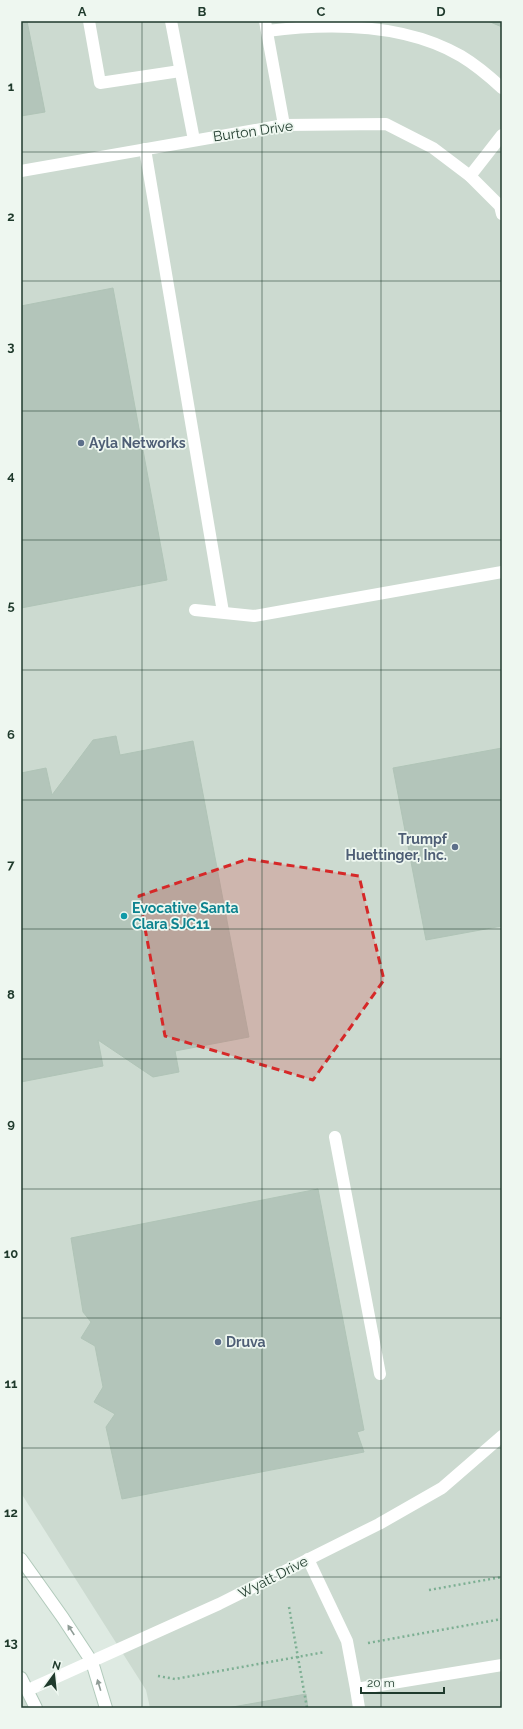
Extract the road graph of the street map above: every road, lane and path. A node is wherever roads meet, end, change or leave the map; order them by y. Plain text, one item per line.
1 (89, 21) edge
2 (171, 21) edge
3 (266, 26) edge
4 (180, 71) junction
5 (502, 88) edge
6 (284, 125) junction
7 (502, 135) edge
8 (194, 140) junction
9 (145, 149) junction
10 (21, 171) edge
11 (470, 176) junction
12 (502, 214) edge
13 (502, 572) edge
14 (195, 610) dead end
15 (223, 612) junction
16 (335, 1137) dead end
17 (380, 1374) dead end
18 (502, 1436) edge
19 (21, 1559) edge
20 (308, 1559) junction
21 (502, 1577) edge
22 (429, 1590) dead end
23 (289, 1607) dead end
24 (502, 1619) edge
25 (368, 1643) dead end
26 (325, 1652) dead end
27 (298, 1657) junction
28 (92, 1662) junction
29 (502, 1665) edge
30 (158, 1676) dead end
31 (21, 1678) edge
32 (356, 1689) junction
33 (28, 1690) junction
34 (36, 1708) edge
35 (106, 1708) edge
36 (307, 1708) edge
37 (359, 1708) edge

1 - 4 street
2 - 4 street
3 - 5 street
3 - 6 street
4 - 8 street
6 - 8 street, Burton Drive
6 - 11 street, Burton Drive
7 - 11 street
8 - 9 street, Burton Drive
9 - 10 street, Burton Drive
9 - 15 street
11 - 12 street, Burton Drive
13 - 15 street
14 - 15 street
16 - 17 street
18 - 20 street, Wyatt Drive
28 -> 19 street
20 - 28 street, Wyatt Drive
20 - 32 street
21 - 22 path
23 - 27 path
24 - 25 path
26 - 27 path
27 - 30 path
27 - 36 path
28 - 33 street, Wyatt Drive
35 -> 28 street
29 - 32 street
31 - 33 street
32 - 37 street
33 - 34 street

